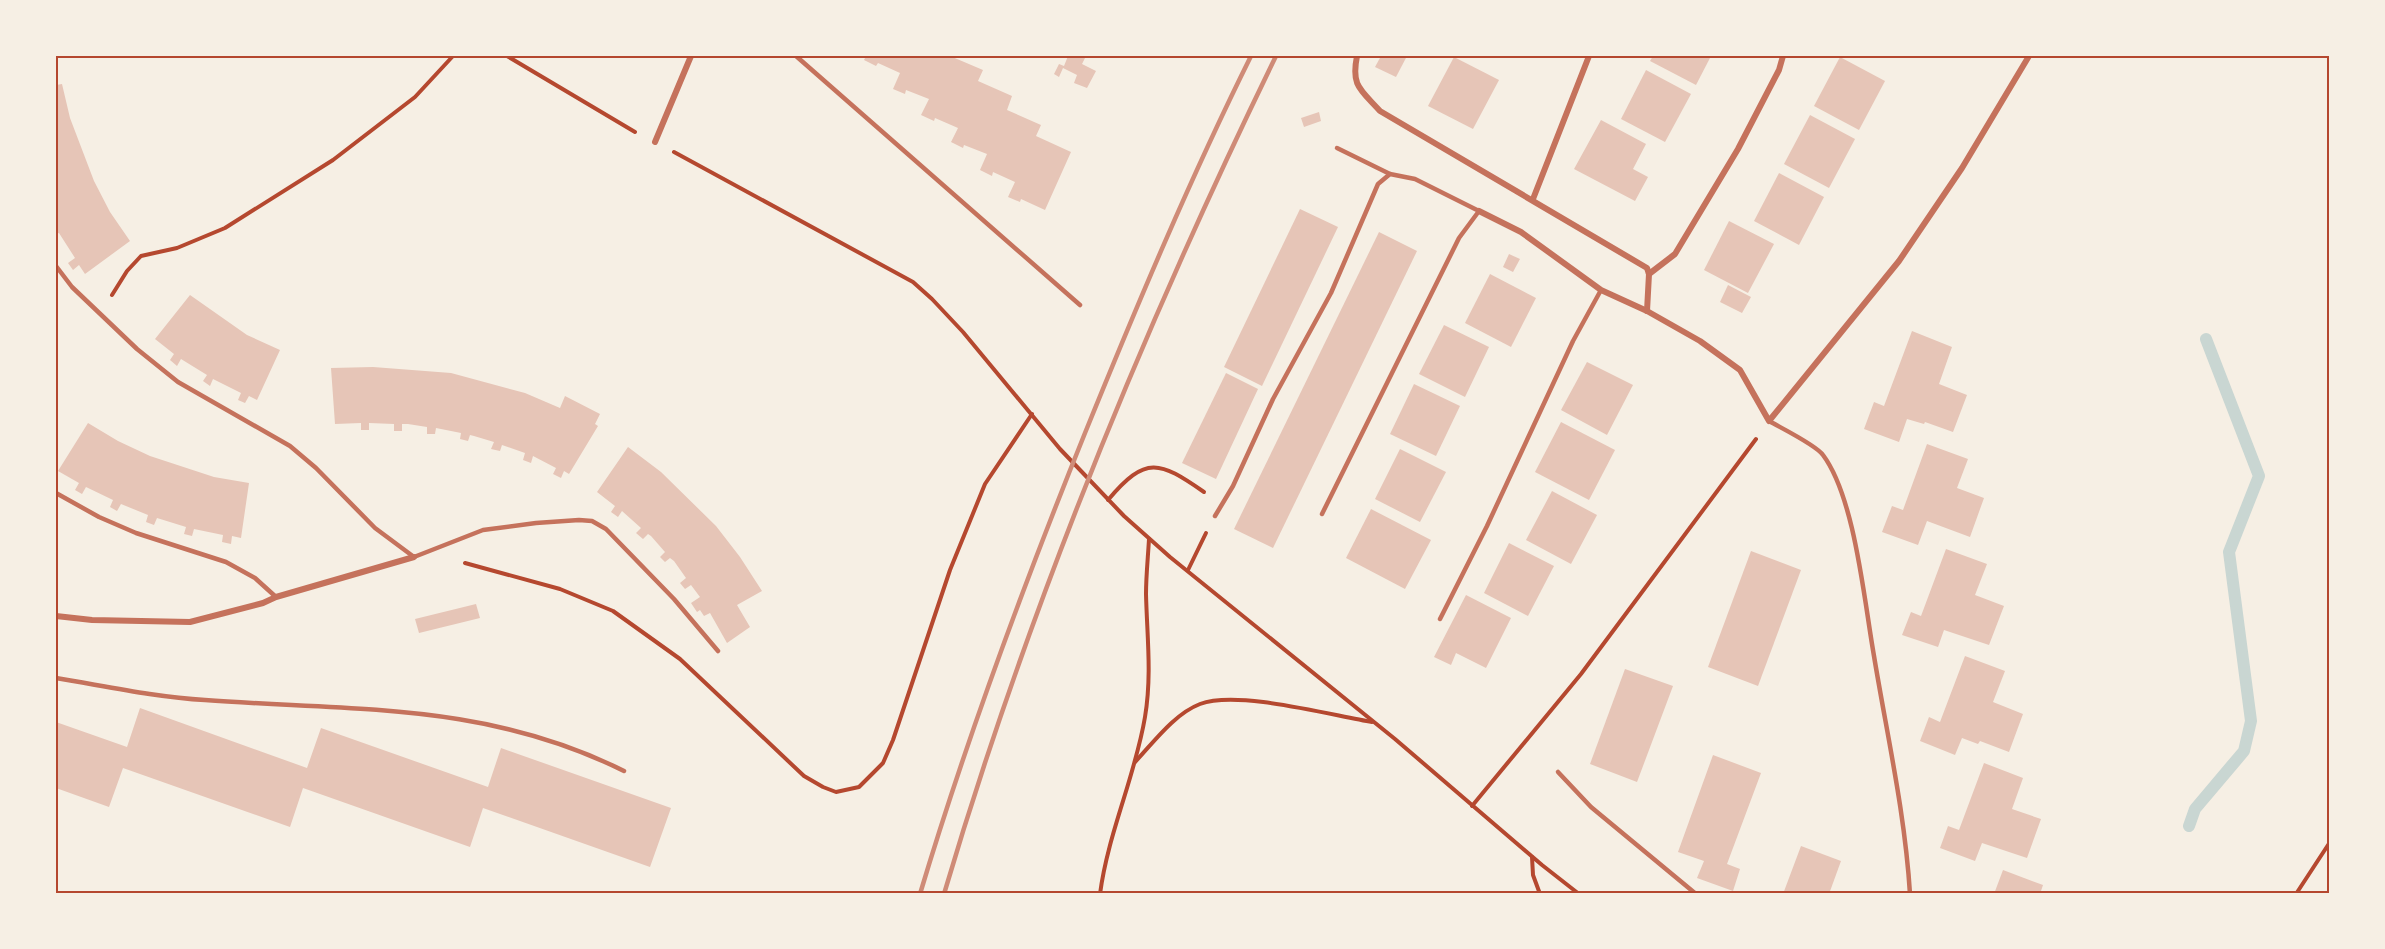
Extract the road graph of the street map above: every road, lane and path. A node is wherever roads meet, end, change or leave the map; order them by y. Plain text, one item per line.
1 (453, 56) edge
2 (507, 56) edge
3 (691, 56) edge
4 (796, 56) edge
5 (1357, 56) edge
6 (1589, 56) edge
7 (1783, 56) edge
8 (2029, 56) edge
9 (654, 142) junction
10 (1337, 148) dead end
11 (1390, 174) junction
12 (1533, 199) junction
13 (1479, 211) junction
14 (56, 266) edge
15 (1649, 274) junction
16 (1601, 290) junction
17 (1080, 305) dead end
18 (1647, 311) junction
19 (100, 313) junction
20 (1032, 414) junction
21 (1769, 421) junction
22 (56, 493) edge
23 (1108, 500) junction
24 (1222, 504) junction
25 (1322, 514) dead end
26 (1215, 516) joint
27 (1149, 538) junction
28 (414, 557) junction
29 (460, 562) dead end
30 (1188, 570) junction
31 (276, 597) junction
32 (56, 616) edge
33 (1440, 619) dead end
34 (718, 651) dead end
35 (56, 678) edge
36 (1375, 722) junction
37 (1135, 763) junction
38 (624, 771) dead end
39 (1558, 772) dead end
40 (1472, 806) junction
41 (2330, 842) edge
42 (1532, 856) junction
43 (1100, 894) edge
44 (1540, 894) edge
45 (1579, 894) edge
46 (1696, 894) edge
47 (1910, 894) edge
48 (2296, 894) edge

1 - 19 path
2 - 9 path
3 - 9 street
4 - 17 lane
5 - 12 street
6 - 12 street
7 - 15 street
8 - 21 street
9 - 20 path
10 - 11 lane
11 - 13 lane
11 - 24 lane
12 - 15 street
13 - 16 street
13 - 25 lane
14 - 19 lane
15 - 18 street
16 - 18 street
16 - 33 lane
18 - 21 street
19 - 28 lane
20 - 23 path
20 - 29 path
21 - 40 path
21 - 47 lane
22 - 31 lane
23 - 24 path
23 - 27 path
24 - 26 lane
26 - 30 path
27 - 30 path
27 - 37 path
28 - 31 street
28 - 34 lane
30 - 36 path
31 - 32 street
35 - 38 lane
36 - 37 path
36 - 40 path
37 - 43 path
39 - 46 lane
40 - 42 path
41 - 48 path
42 - 44 path
42 - 45 path

